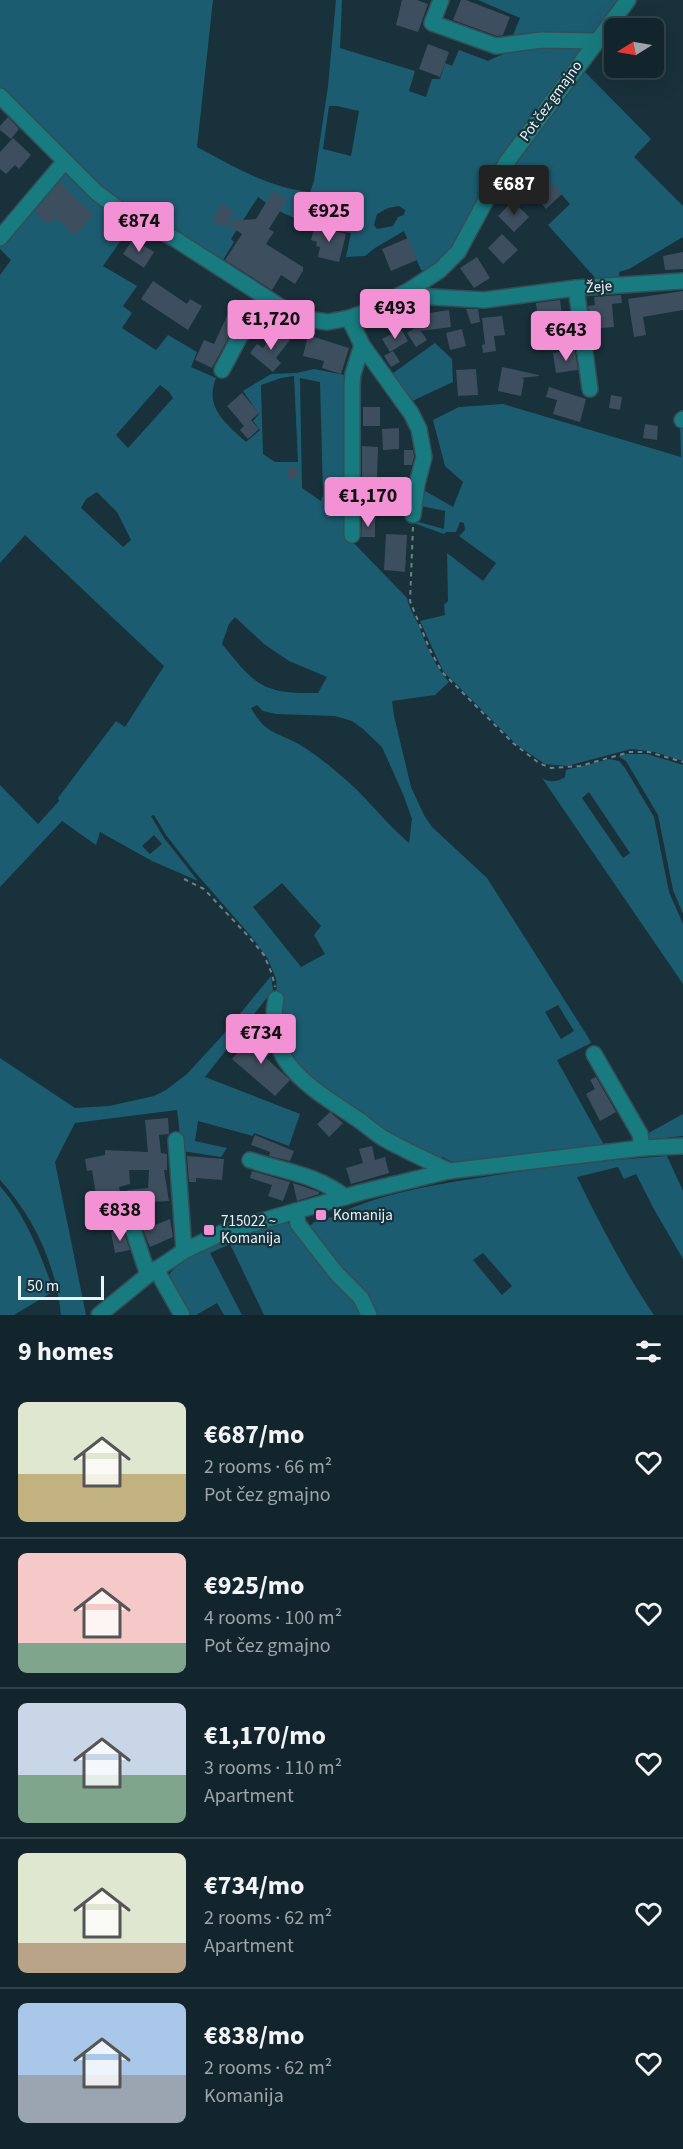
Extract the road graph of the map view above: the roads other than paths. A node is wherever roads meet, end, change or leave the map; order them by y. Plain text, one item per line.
1 (441, 0) edge
2 (628, 0) edge
3 (596, 41) junction
4 (0, 96) edge
5 (64, 161) junction
6 (0, 238) edge
7 (683, 281) edge
8 (576, 288) junction
9 (410, 290) junction
10 (284, 309) junction
11 (349, 318) junction
12 (305, 319) junction
13 (281, 325) junction
14 (362, 345) junction
15 (222, 370) dead end
16 (590, 389) dead end
17 (413, 515) road end
18 (351, 535) dead end
19 (276, 999) road end
20 (594, 1054) dead end
21 (176, 1140) dead end
22 (683, 1146) edge
23 (642, 1148) junction
24 (250, 1160) dead end
25 (449, 1171) junction
26 (345, 1197) junction
27 (296, 1211) junction
28 (129, 1217) dead end
29 (184, 1251) junction
30 (152, 1272) junction
31 (99, 1315) edge
32 (182, 1315) edge
33 (369, 1315) edge

1 - 3 street
2 - 3 street, Pot čez gmajno
3 - 9 street, Pot čez gmajno
4 - 5 street, Pot čez gmajno
5 - 6 street
5 - 10 street, Pot čez gmajno
7 - 8 street, Žeje
8 - 9 street, Žeje
8 - 16 street
9 - 11 street, Pot čez gmajno
10 - 12 street, Pot čez gmajno
10 - 13 street
11 - 12 street, Pot čez gmajno
11 - 14 street
12 - 13 street
13 - 15 street
14 - 17 street
14 - 18 street
19 - 25 street
20 - 23 street
21 - 29 street
22 - 23 street
23 - 25 street
24 - 26 street
25 - 26 street
26 - 27 street
27 - 29 street
27 - 33 street
28 - 30 street
29 - 30 street
30 - 31 street
30 - 32 street

